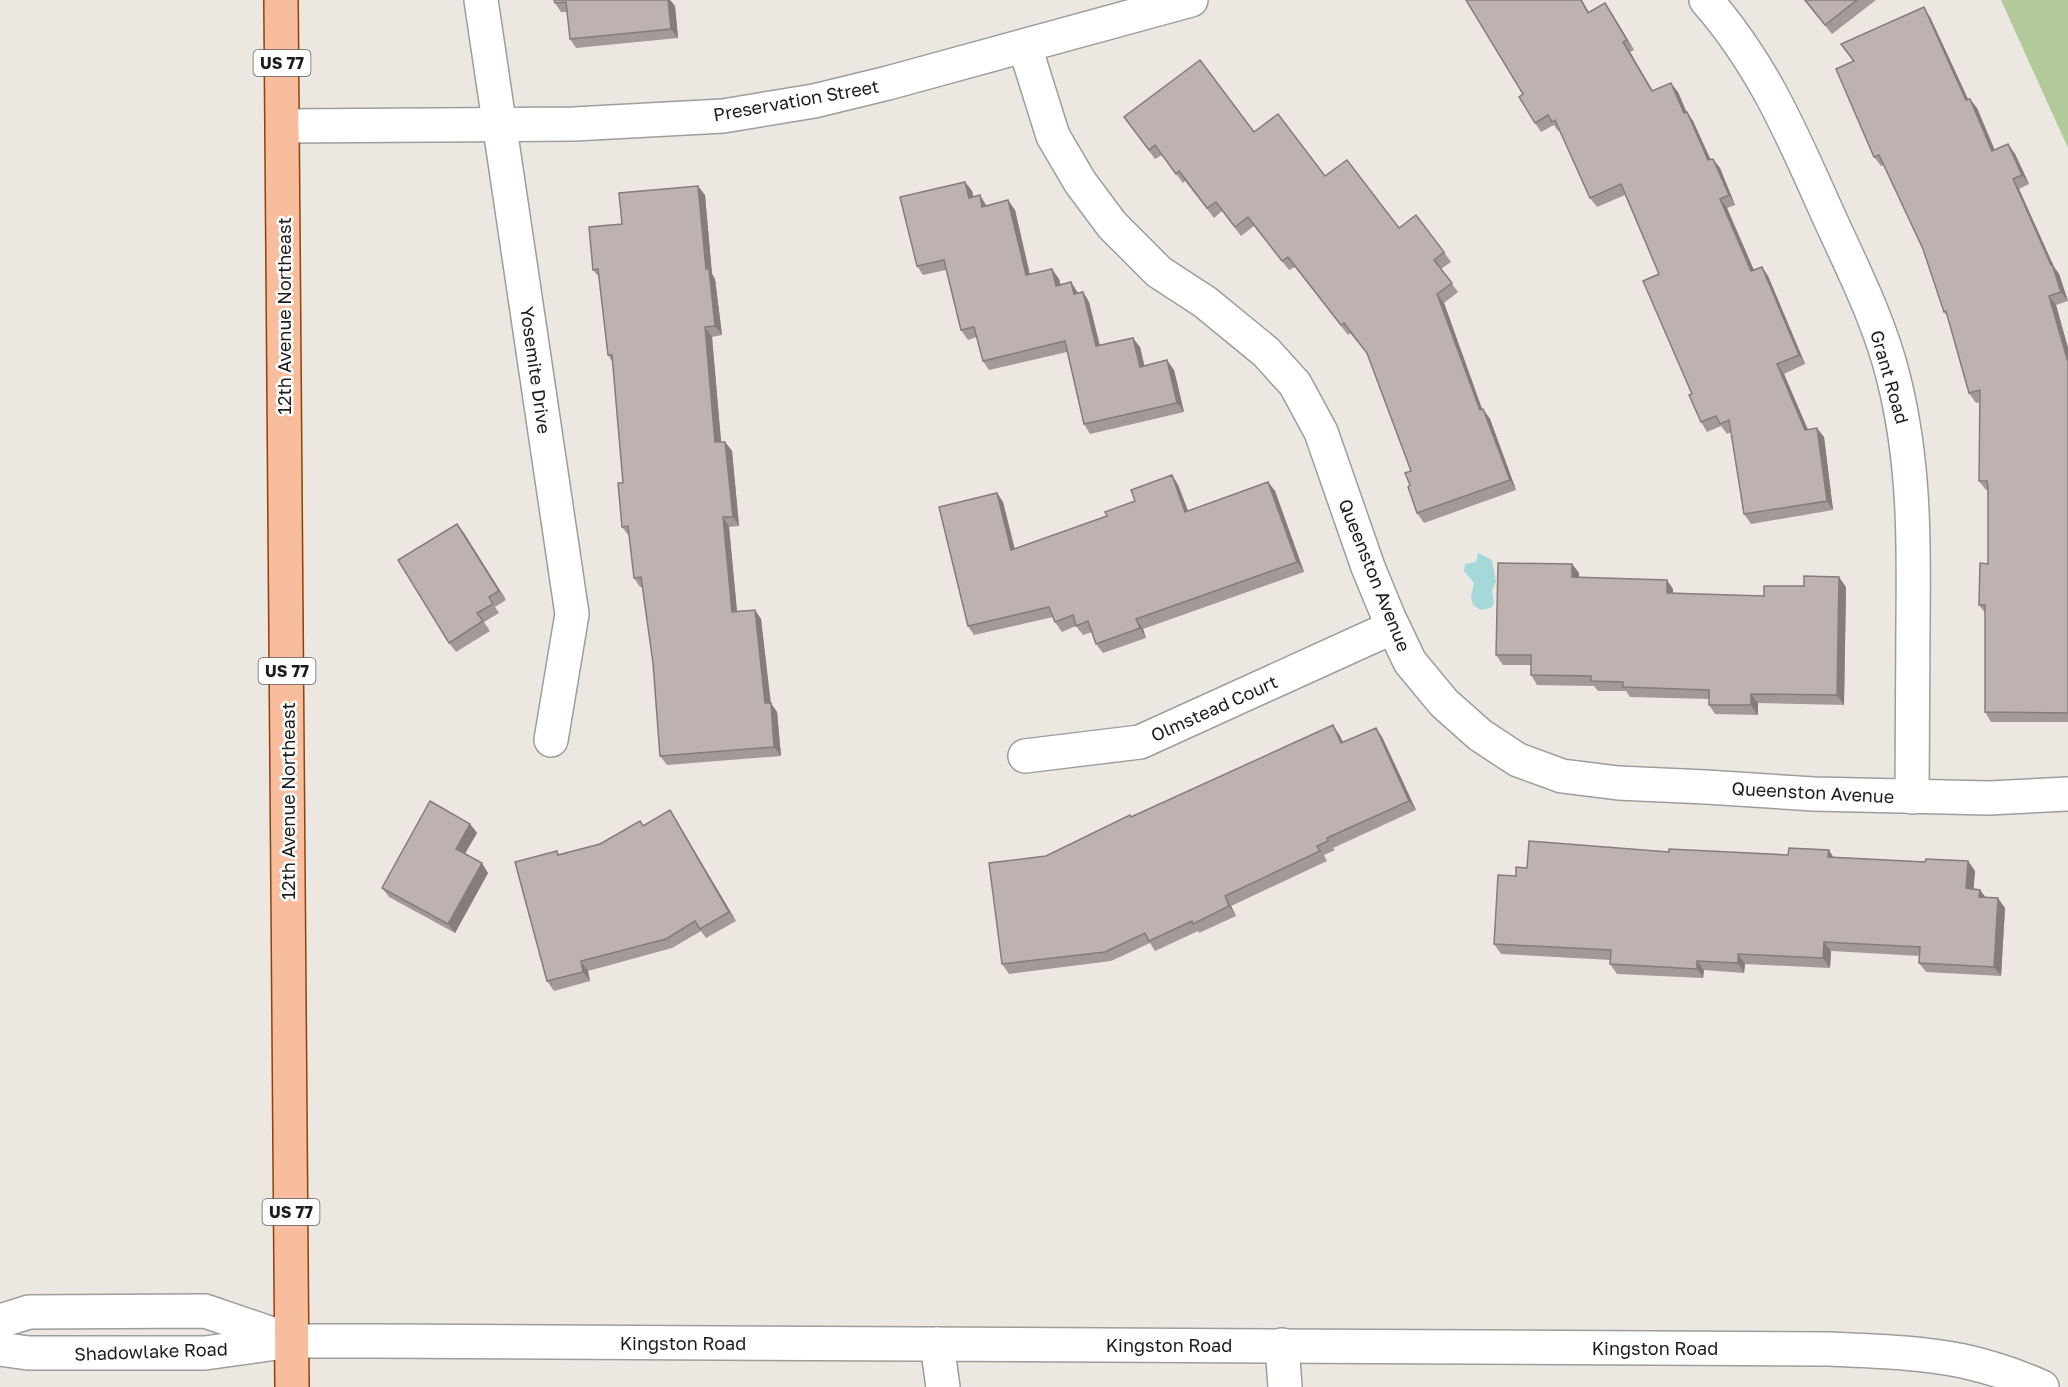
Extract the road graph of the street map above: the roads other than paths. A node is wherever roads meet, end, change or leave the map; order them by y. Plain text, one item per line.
1 (281, 0) edge
2 (481, 0) edge
3 (1191, 0) edge
4 (1706, 0) edge
5 (1025, 47) junction
6 (499, 125) junction
7 (283, 126) junction
8 (1393, 627) junction
9 (551, 740) dead end
10 (1025, 756) dead end
11 (2068, 794) edge
12 (1912, 796) junction
13 (0, 1321) edge
14 (291, 1341) junction
15 (937, 1344) junction
16 (1282, 1345) junction
17 (0, 1349) edge
18 (292, 1387) edge
19 (943, 1387) edge
20 (1285, 1387) edge
21 (2042, 1387) edge

1 - 7 main road, 12th Avenue Northeast / US 77
2 - 6 street, Yosemite Drive
3 - 5 street, Preservation Street
4 - 12 street, Grant Road
5 - 6 street, Preservation Street
5 - 8 street, Queenston Avenue
6 - 7 street, Preservation Street
6 - 9 street, Yosemite Drive
7 - 14 main road, 12th Avenue Northeast / US 77
8 - 10 street, Olmstead Court
8 - 12 street, Queenston Avenue
11 - 12 street, Queenston Avenue
13 - 14 street, Shadowlake Road
14 - 15 street, Kingston Road
14 - 17 street, Shadowlake Road
14 - 18 main road, 12th Avenue Northeast / US 77
15 - 16 street, Kingston Road
15 - 19 street
16 - 20 street
16 - 21 street, Kingston Road

